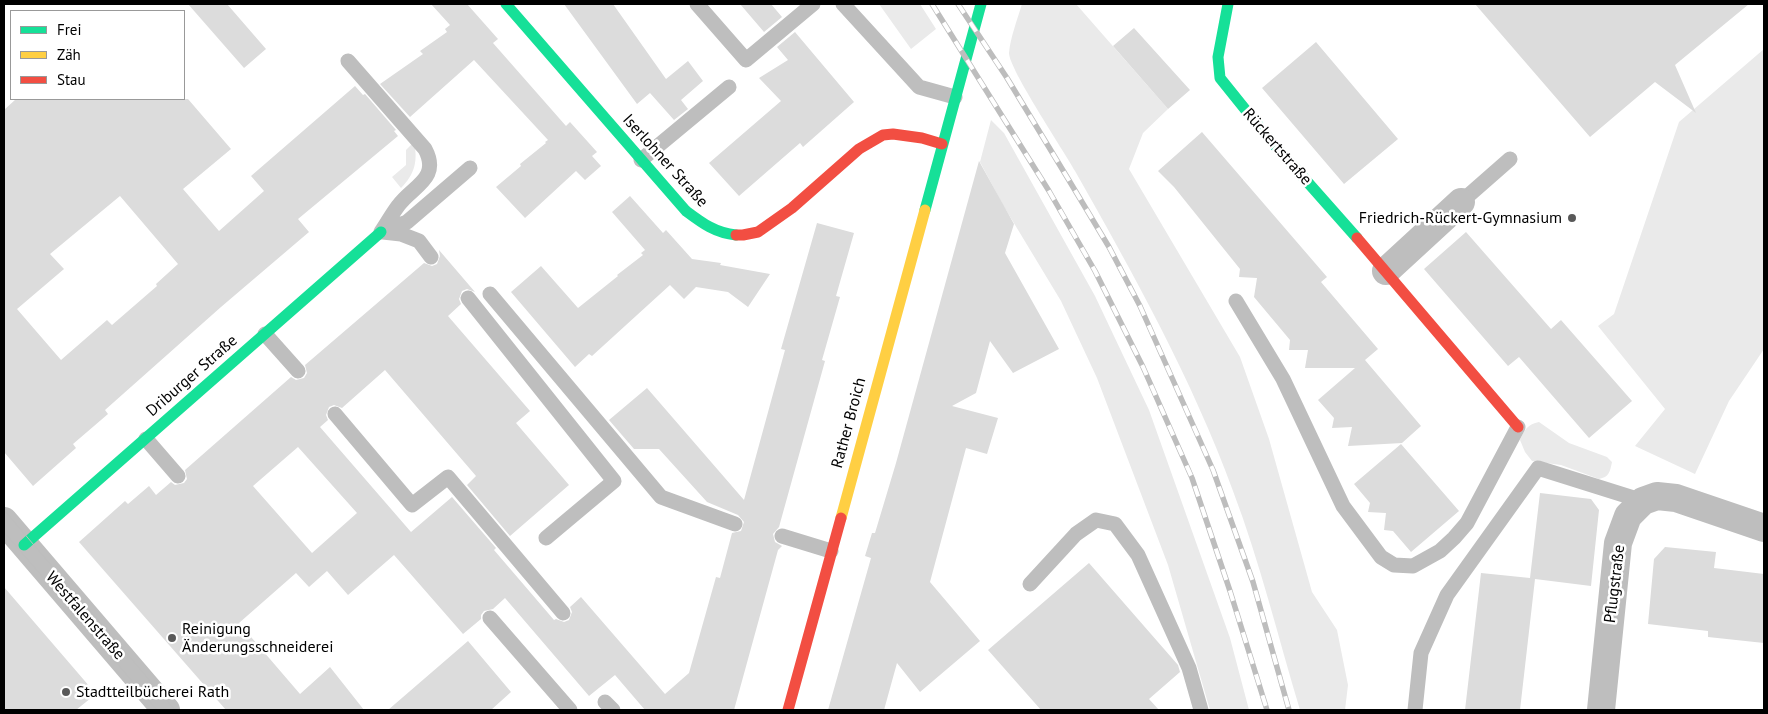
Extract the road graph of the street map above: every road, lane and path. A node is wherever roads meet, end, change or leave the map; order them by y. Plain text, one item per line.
1 (506, 4) edge
2 (697, 4) edge
3 (813, 4) edge
4 (843, 4) edge
5 (981, 4) edge
6 (1228, 4) edge
7 (348, 61) dead end
8 (729, 87) dead end
9 (955, 98) junction
10 (942, 144) junction
11 (1510, 159) dead end
12 (641, 160) junction
13 (470, 168) dead end
14 (1461, 202) joint
15 (381, 232) junction
16 (431, 257) dead end
17 (1386, 271) junction
18 (490, 294) dead end
19 (468, 298) dead end
20 (1236, 302) dead end
21 (265, 334) junction
22 (298, 372) dead end
23 (335, 414) dead end
24 (1518, 427) joint
25 (146, 439) junction
26 (178, 476) dead end
27 (1643, 501) junction
28 (4, 522) edge
29 (735, 524) dead end
30 (1764, 528) edge
31 (782, 536) dead end
32 (546, 538) dead end
33 (24, 545) junction
34 (830, 552) junction
35 (1030, 584) dead end
36 (563, 613) dead end
37 (490, 618) dead end
38 (166, 710) edge
39 (570, 710) edge
40 (788, 710) edge
41 (1201, 710) edge
42 (1415, 710) edge
43 (1600, 710) edge

1 - 12 street, Iserlohner Straße
2 - 3 lane
4 - 9 lane
5 - 9 street, Rather Broich
6 - 17 street, Rückertstraße
7 - 15 lane
8 - 12 lane
9 - 10 street, Rather Broich
10 - 12 street, Iserlohner Straße
10 - 34 street, Rather Broich
11 - 14 lane
13 - 15 lane
14 - 17 street
15 - 16 lane
15 - 21 street, Driburger Straße
17 - 24 street, Rückertstraße
18 - 29 lane
19 - 32 lane
20 - 24 lane
21 - 22 lane
21 - 25 street, Driburger Straße
23 - 36 lane
25 - 26 lane
25 - 33 street, Driburger Straße
27 - 30 street
27 - 42 lane
27 - 43 street, Pflugstraße
28 - 33 street, Westfalenstraße
31 - 34 lane
33 - 38 street, Westfalenstraße
34 - 40 street, Rather Broich
35 - 41 lane
37 - 39 lane

